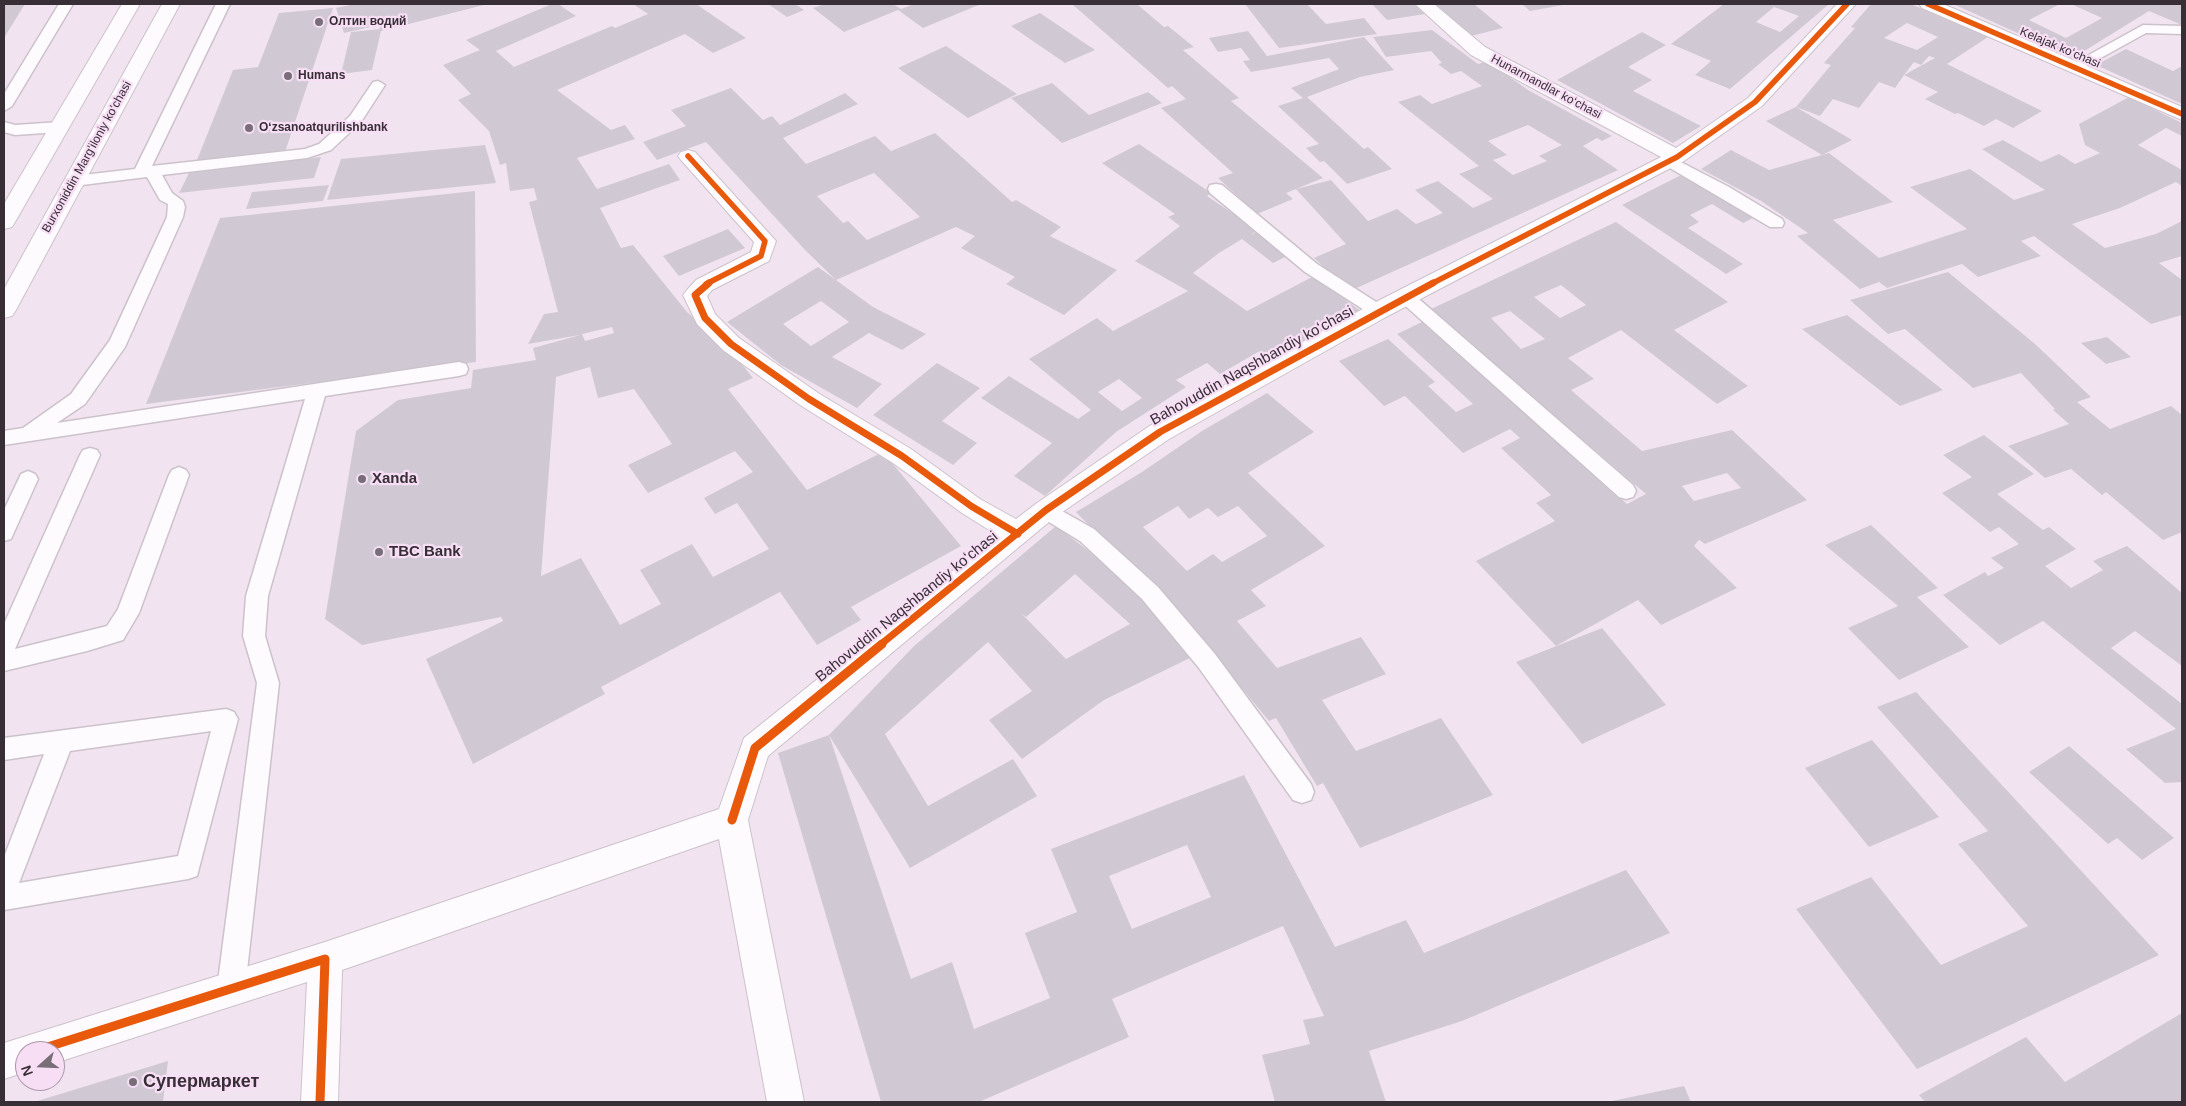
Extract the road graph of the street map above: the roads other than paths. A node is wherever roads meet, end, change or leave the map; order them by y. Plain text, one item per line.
1 (66, 4) edge
2 (131, 4) edge
3 (171, 4) edge
4 (223, 4) edge
5 (1424, 4) edge
6 (1847, 4) edge
7 (1928, 4) edge
8 (2182, 30) edge
9 (2074, 67) junction
10 (378, 85) dead end
11 (4, 106) edge
12 (2182, 114) edge
13 (60, 126) junction
14 (4, 127) edge
15 (688, 156) dead end
16 (1673, 159) junction
17 (147, 172) junction
18 (74, 181) junction
19 (1216, 189) dead end
20 (4, 222) edge
21 (1776, 224) dead end
22 (1406, 298) junction
23 (4, 310) edge
24 (1378, 312) junction
25 (459, 369) dead end
26 (317, 390) junction
27 (25, 435) junction
28 (4, 438) edge
29 (90, 455) dead end
30 (179, 475) dead end
31 (28, 479) dead end
32 (1626, 491) dead end
33 (1046, 510) junction
34 (4, 533) edge
35 (1018, 534) junction
36 (4, 648) edge
37 (4, 661) edge
38 (61, 742) junction
39 (4, 749) edge
40 (1302, 792) dead end
41 (732, 820) junction
42 (4, 889) edge
43 (4, 898) edge
44 (326, 959) junction
45 (231, 989) junction
46 (65, 1042) edge
47 (320, 1102) edge
48 (786, 1102) edge

1 - 11 lane
2 - 13 street
3 - 18 street, Burxoniddin Marg’iloniy ko’chasi
4 - 17 lane
5 - 16 street, Hunarmandlar ko‘chasi
6 - 16 street, Bahovuddin Naqshbandiy koʻchasi
7 - 9 street, Kelajak koʻchasi
8 - 9 lane
9 - 12 street, Kelajak koʻchasi
10 - 17 lane
13 - 14 lane
13 - 20 street
15 - 35 street
16 - 21 lane
16 - 22 street, Bahovuddin Naqshbandiy koʻchasi
17 - 18 lane
17 - 27 lane
18 - 23 street, Burxoniddin Marg’iloniy ko’chasi
19 - 24 lane
22 - 24 street, Bahovuddin Naqshbandiy koʻchasi
22 - 32 lane
24 - 33 street, Bahovuddin Naqshbandiy koʻchasi
25 - 26 lane
26 - 27 lane
26 - 45 lane
27 - 28 lane
29 - 36 lane
30 - 37 lane
31 - 34 lane
33 - 35 street, Bahovuddin Naqshbandiy koʻchasi
33 - 40 lane
35 - 41 street, Bahovuddin Naqshbandiy koʻchasi
38 - 39 lane
38 - 42 lane
38 - 43 lane
41 - 44 street
41 - 48 street
44 - 45 street
44 - 47 street
45 - 46 street

